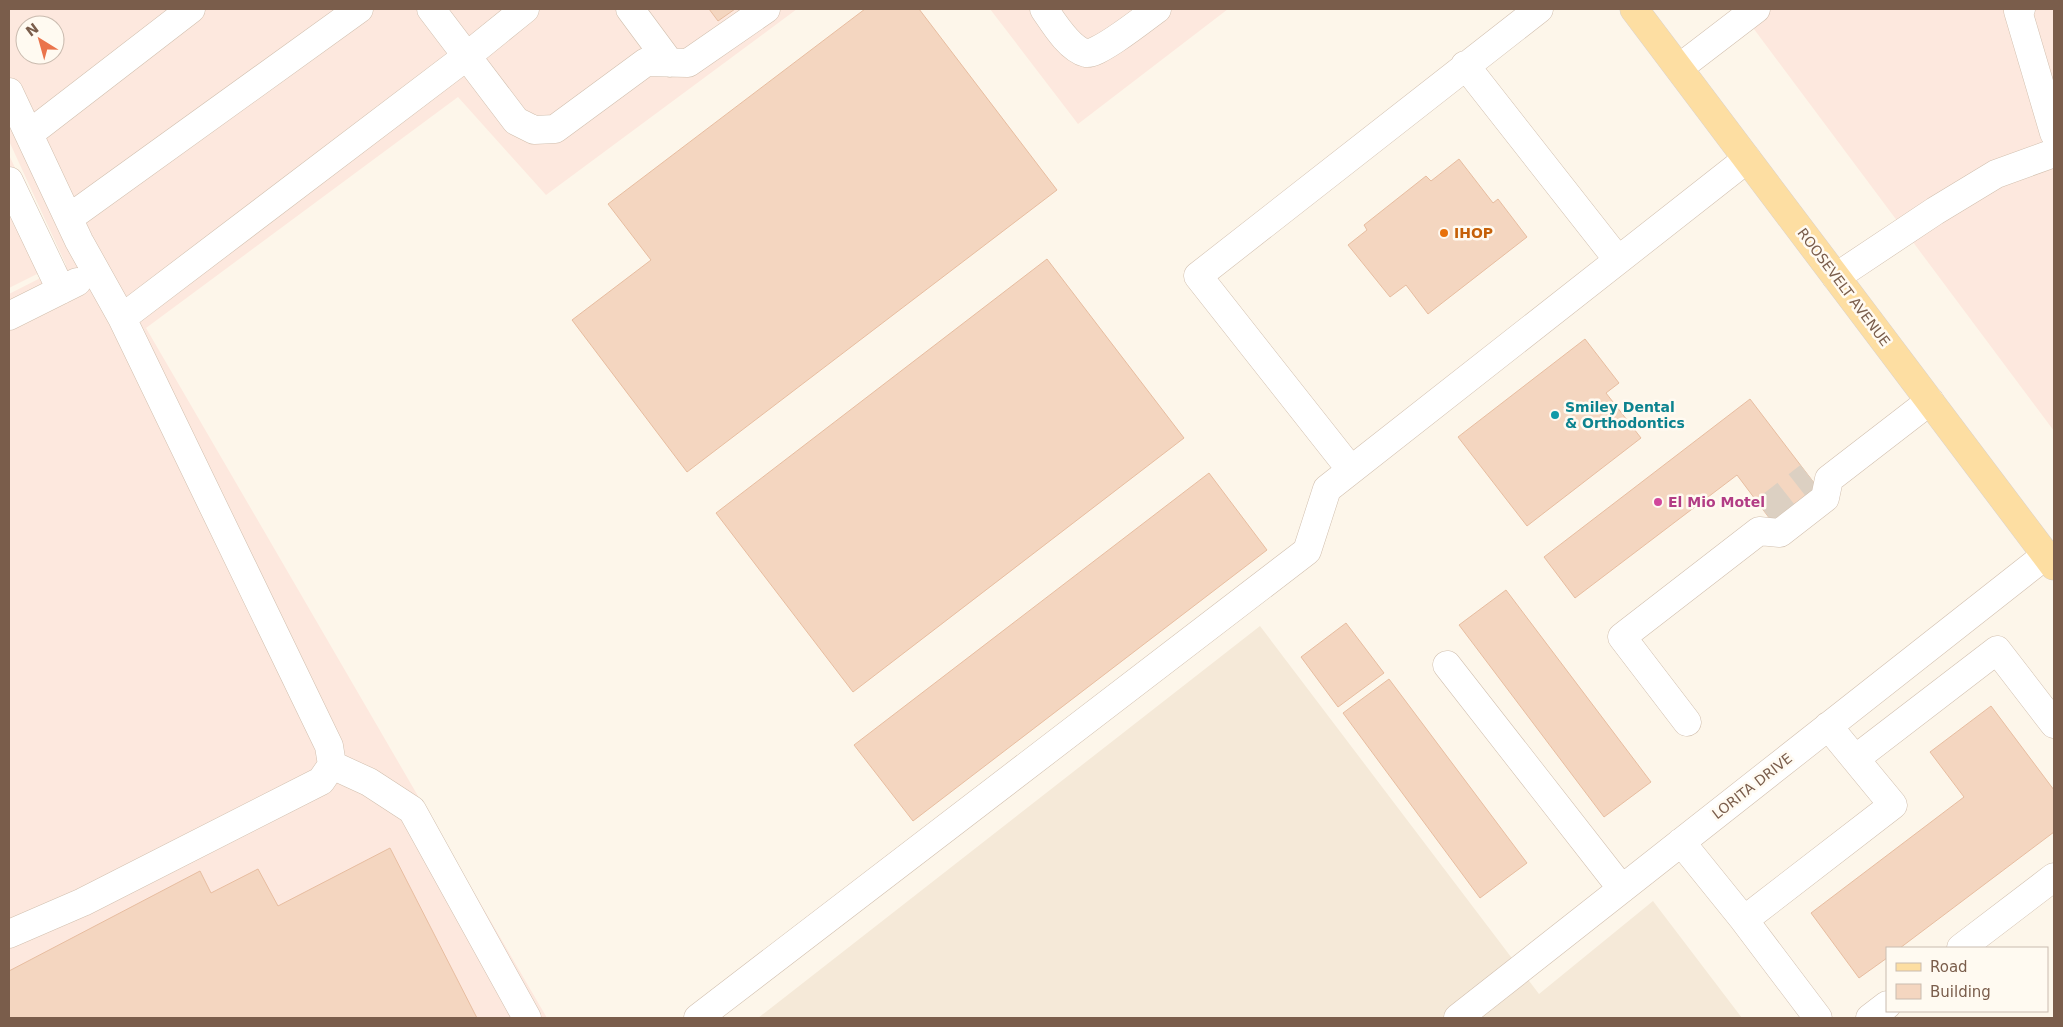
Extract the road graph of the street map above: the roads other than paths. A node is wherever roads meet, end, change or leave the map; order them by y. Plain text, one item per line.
1 (190, 9) edge
2 (359, 9) edge
3 (431, 9) edge
4 (526, 9) edge
5 (630, 9) edge
6 (766, 9) edge
7 (1044, 9) edge
8 (1157, 9) edge
9 (1539, 9) edge
10 (1634, 9) edge
11 (1756, 9) edge
12 (2020, 9) edge
13 (467, 56) junction
14 (670, 63) junction
15 (1465, 66) junction
16 (1679, 68) junction
17 (9, 92) edge
18 (2054, 133) edge
19 (29, 134) junction
20 (2054, 153) edge
21 (1747, 158) junction
22 (11, 192) edge
23 (69, 218) junction
24 (1618, 260) junction
25 (97, 272) junction
26 (1836, 277) junction
27 (61, 290) junction
28 (9, 316) edge
29 (122, 318) junction
30 (1930, 401) junction
31 (1351, 470) junction
32 (2050, 560) edge
33 (1447, 665) dead end
34 (1687, 722) dead end
35 (2054, 724) edge
36 (1828, 726) junction
37 (1855, 758) junction
38 (332, 765) junction
39 (1681, 842) junction
40 (2054, 877) edge
41 (1622, 889) junction
42 (1744, 920) junction
43 (9, 934) edge
44 (1962, 947) edge
45 (1886, 1006) edge
46 (527, 1018) edge
47 (698, 1018) edge
48 (1458, 1018) edge
49 (1818, 1018) edge
50 (1870, 1018) edge

1 - 19 street
2 - 23 street
3 - 13 street
4 - 13 street
5 - 14 street
6 - 14 street
7 - 8 street
9 - 15 street
10 - 16 main road, ROOSEVELT AVENUE
11 - 16 street
12 - 18 street
13 - 14 street
13 - 29 street
15 - 24 street
15 - 31 street
16 - 21 main road, ROOSEVELT AVENUE
17 - 19 street
19 - 23 street
20 - 26 street
21 - 24 street
21 - 26 main road, ROOSEVELT AVENUE
22 - 27 street
23 - 25 street
24 - 31 street
25 - 27 street
25 - 29 street
26 - 30 main road, ROOSEVELT AVENUE
27 - 28 street
29 - 38 street
30 - 32 main road, ROOSEVELT AVENUE
30 - 34 street
31 - 47 street
32 - 36 street, LORITA DRIVE
33 - 41 street
35 - 37 street
36 - 37 street
36 - 39 street, LORITA DRIVE
37 - 42 street
38 - 43 street
38 - 46 street
39 - 41 street, LORITA DRIVE
39 - 42 street
40 - 44 street
41 - 48 street, LORITA DRIVE
42 - 49 street
45 - 50 street

